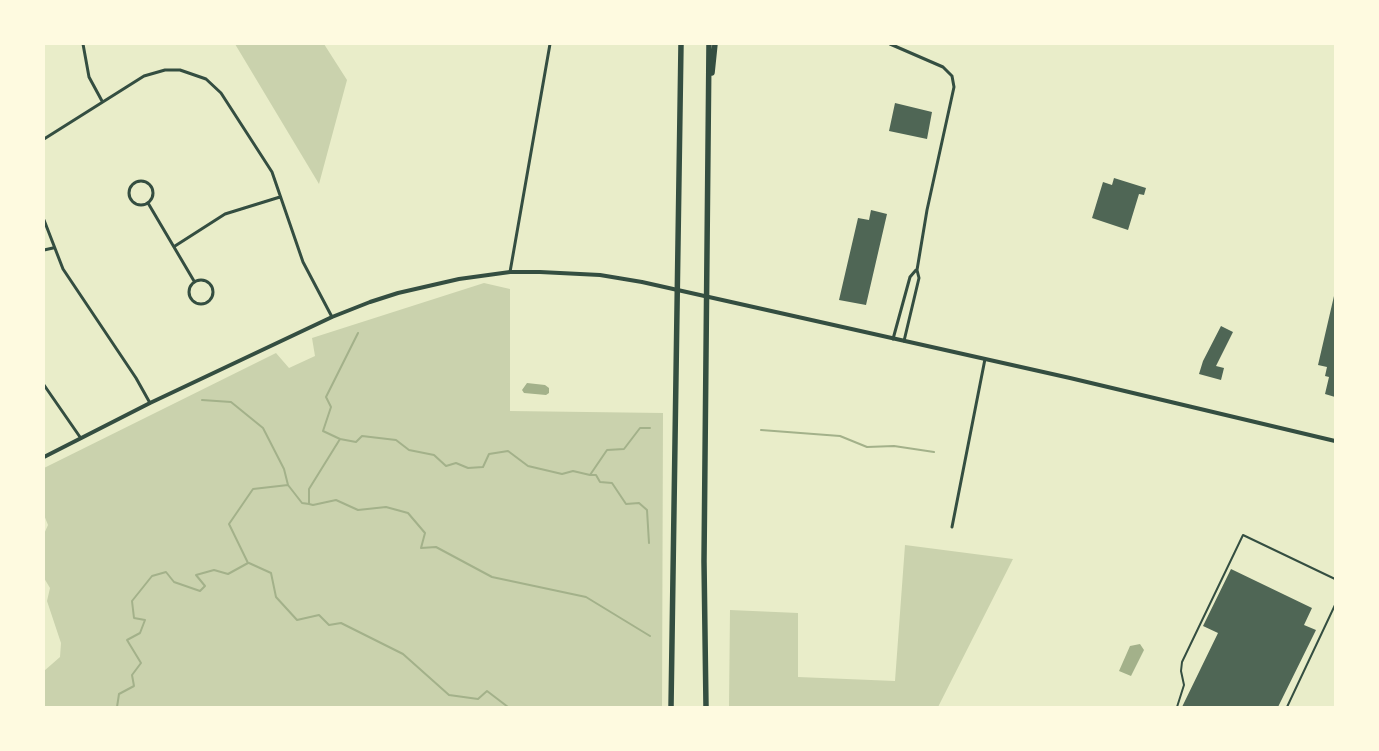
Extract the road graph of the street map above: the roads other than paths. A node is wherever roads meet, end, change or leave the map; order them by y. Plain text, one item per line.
1 (84, 44) edge
2 (550, 44) edge
3 (681, 44) edge
4 (709, 44) edge
5 (715, 44) edge
6 (890, 44) edge
7 (709, 95) junction
8 (102, 101) junction
9 (44, 139) edge
10 (280, 197) junction
11 (148, 203) junction
12 (44, 220) edge
13 (175, 246) junction
14 (53, 248) junction
15 (44, 250) edge
16 (917, 270) junction
17 (510, 272) junction
18 (194, 281) junction
19 (332, 318) junction
20 (893, 339) junction
21 (904, 342) junction
22 (985, 359) junction
23 (44, 385) edge
24 (150, 403) junction
25 (80, 437) junction
26 (1335, 441) edge
27 (44, 457) edge
28 (952, 528) dead end
29 (1335, 579) edge
30 (1335, 605) edge
31 (671, 707) edge
32 (706, 707) edge
33 (1177, 707) edge
34 (1287, 707) edge

1 - 8 street
2 - 17 street
3 - 31 highway
4 - 7 highway
5 - 7 highway
6 - 16 street
7 - 32 highway
8 - 9 street
8 - 10 street
10 - 13 street
10 - 19 street
11 - 11 street
11 - 13 street
12 - 14 street
13 - 18 street
14 - 15 street
14 - 24 street
16 - 20 street
16 - 21 street
17 - 19 street
17 - 20 street
18 - 18 street
19 - 24 street
20 - 21 street
21 - 22 street
22 - 26 street
22 - 28 street
23 - 25 street
24 - 25 street
25 - 27 street
29 - 33 lane
30 - 34 lane

